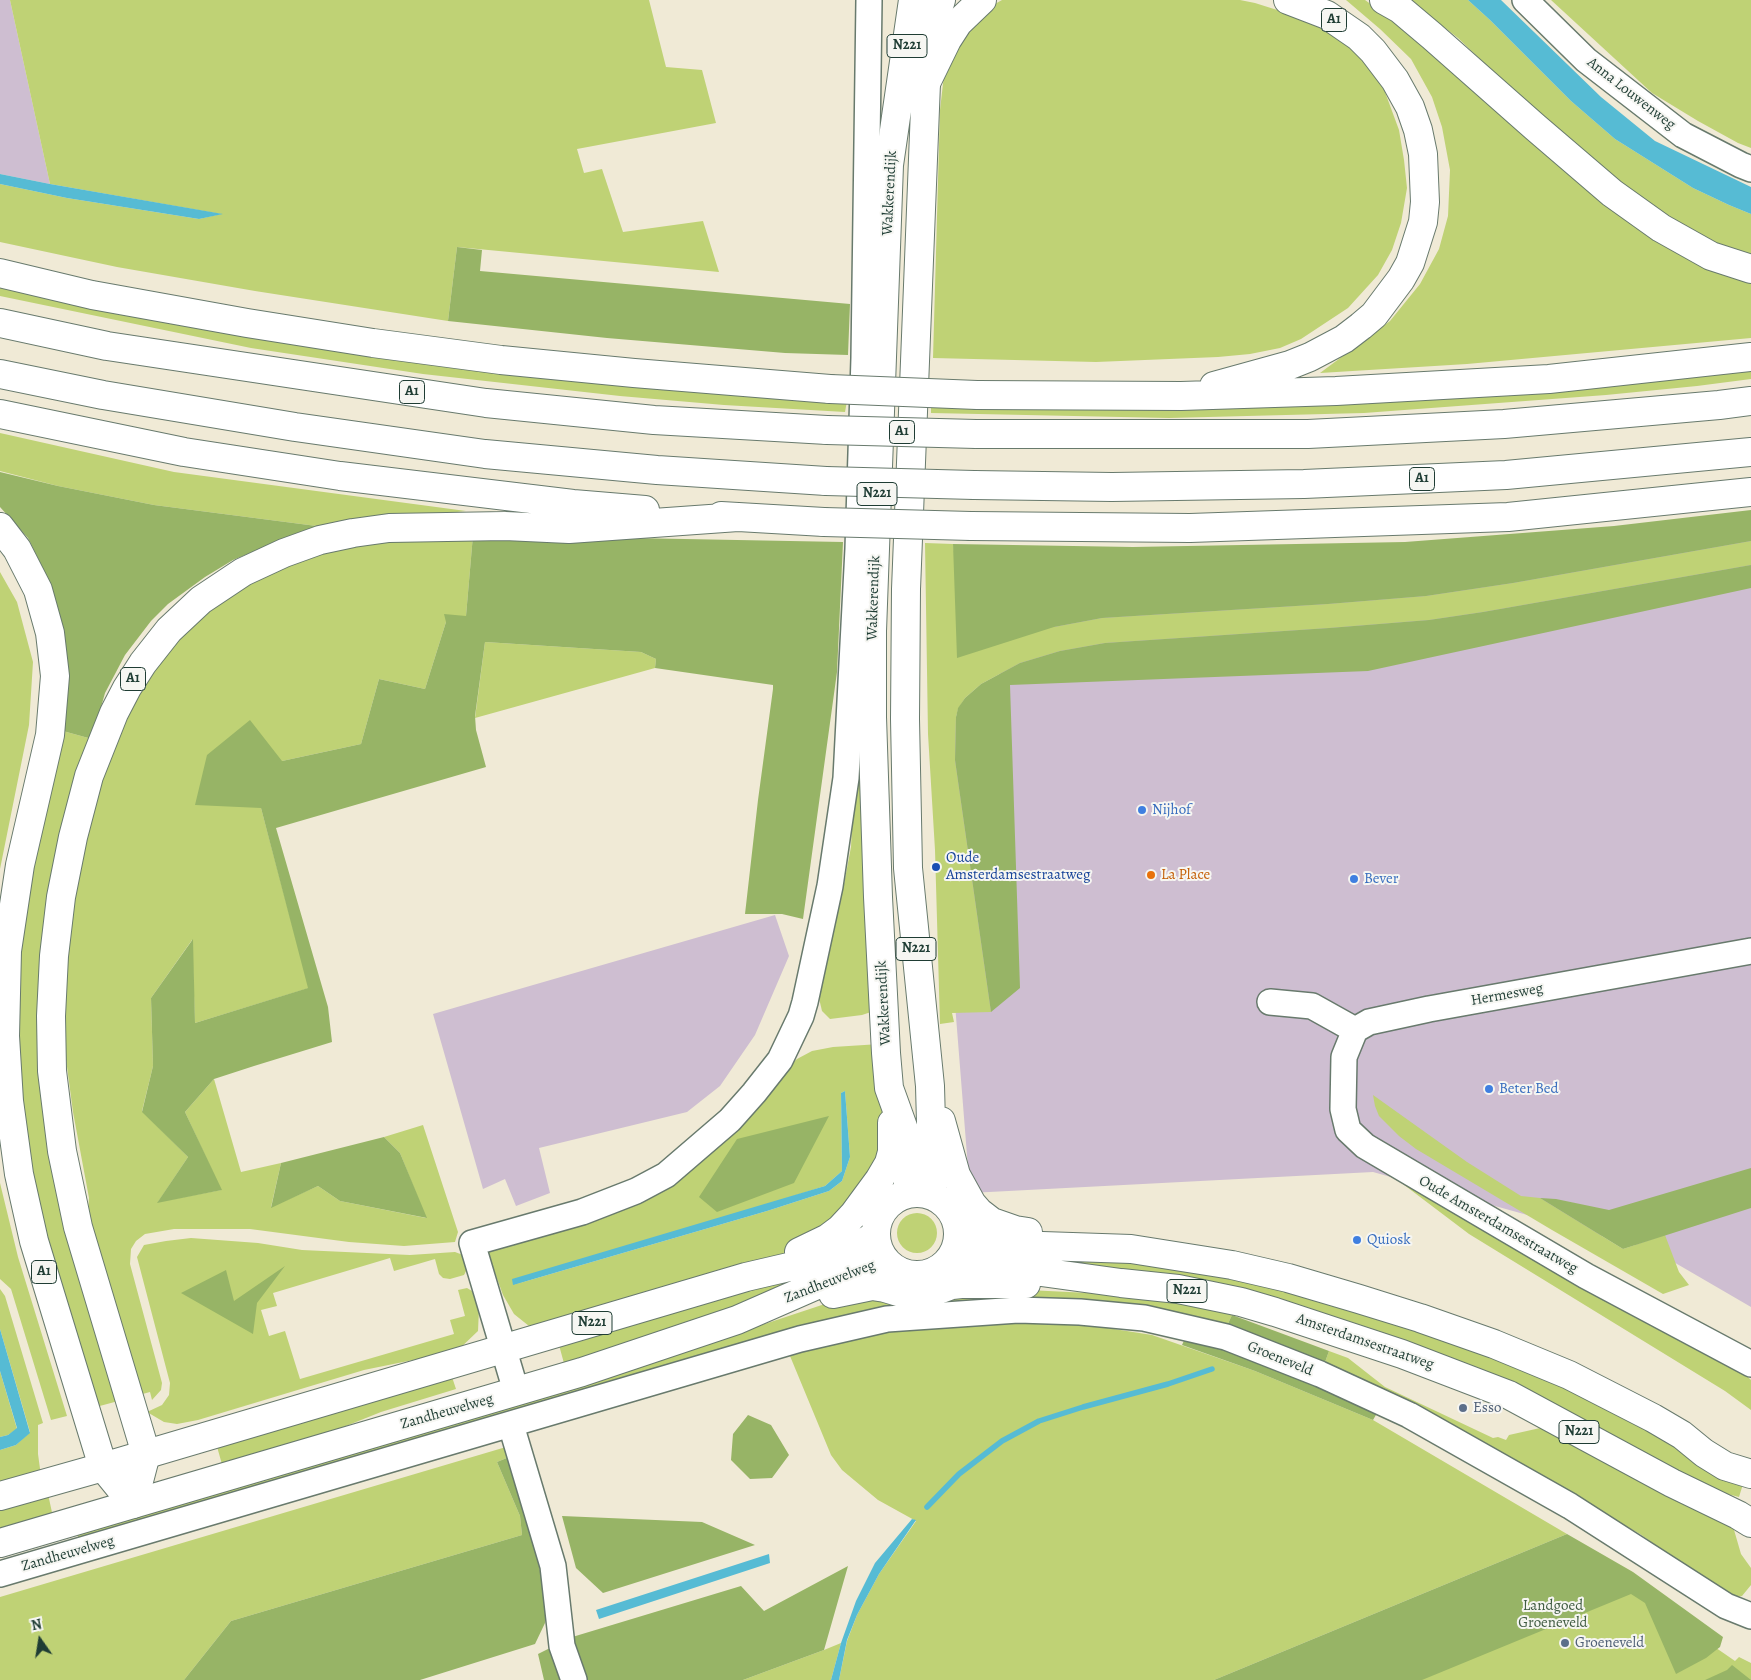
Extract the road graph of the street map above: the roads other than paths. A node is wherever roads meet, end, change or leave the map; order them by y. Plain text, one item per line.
1 (869, 0) edge
2 (914, 0) edge
3 (941, 0) edge
4 (982, 0) edge
5 (1288, 0) edge
6 (1384, 0) edge
7 (1525, 0) edge
8 (926, 83) junction
9 (1751, 169) edge
10 (1751, 269) edge
11 (0, 273) edge
12 (0, 323) edge
13 (1751, 358) edge
14 (0, 374) edge
15 (1181, 396) junction
16 (1751, 401) edge
17 (0, 414) edge
18 (1751, 452) edge
19 (1751, 492) edge
20 (738, 517) junction
21 (0, 527) edge
22 (1751, 951) edge
23 (1270, 1002) dead end
24 (1355, 1030) junction
25 (930, 1086) junction
26 (889, 1088) junction
27 (906, 1194) junction
28 (933, 1196) junction
29 (959, 1230) junction
30 (876, 1235) junction
31 (1131, 1249) junction
32 (887, 1262) junction
33 (947, 1262) junction
34 (746, 1277) junction
35 (1121, 1283) junction
36 (737, 1320) junction
37 (504, 1348) junction
38 (1748, 1365) edge
39 (516, 1391) junction
40 (511, 1425) junction
41 (146, 1454) junction
42 (103, 1468) junction
43 (1751, 1474) edge
44 (0, 1496) edge
45 (134, 1504) junction
46 (1751, 1519) edge
47 (1750, 1523) edge
48 (1751, 1527) edge
49 (0, 1543) edge
50 (0, 1574) edge
51 (1751, 1616) edge
52 (574, 1680) edge

1 - 37 street, Wakkerendijk
2 - 26 main road, Wakkerendijk / N221
3 - 8 main road, Wakkerendijk / N221
4 - 8 main road
5 - 15 main road, A1
6 - 10 main road
7 - 9 street, Anna Louwenweg
8 - 25 main road, Wakkerendijk / N221
11 - 15 main road, A1, bridge
12 - 16 main road, A1, bridge
13 - 15 main road, A1
14 - 18 main road, A1, bridge
17 - 20 main road, A1
19 - 20 main road, A1, bridge
20 - 41 main road, A1
21 - 42 main road, A1
22 - 24 street, Hermesweg
23 - 24 street
24 - 38 street, Oude Amsterdamsestraatweg
25 - 28 main road, Wakkerendijk / N221
25 - 31 main road, N221
26 - 27 main road, Wakkerendijk / N221
26 - 34 main road, N221
27 - 28 main road
27 - 30 main road
28 - 29 main road
29 - 31 main road, N221
29 - 33 main road
30 - 32 main road
30 - 34 main road, Zandheuvelweg / N221
31 - 43 main road, N221
32 - 33 main road, N221
32 - 36 main road, Zandheuvelweg / N221
33 - 35 main road, Amsterdamsestraatweg / N221
34 - 37 main road, Zandheuvelweg / N221
35 - 36 main road, N221
35 - 47 main road, Amsterdamsestraatweg / N221
36 - 39 main road, Zandheuvelweg / N221
37 - 39 street
37 - 41 main road, Zandheuvelweg / N221
39 - 45 main road, Zandheuvelweg / N221
40 - 50 street, Zandheuvelweg
40 - 51 street, Groeneveld
40 - 52 street
41 - 42 main road, Zandheuvelweg / N221
41 - 45 main road
42 - 44 main road, Zandheuvelweg / N221
42 - 45 main road, A1
45 - 49 main road, Zandheuvelweg / N221
46 - 47 main road
47 - 48 main road

